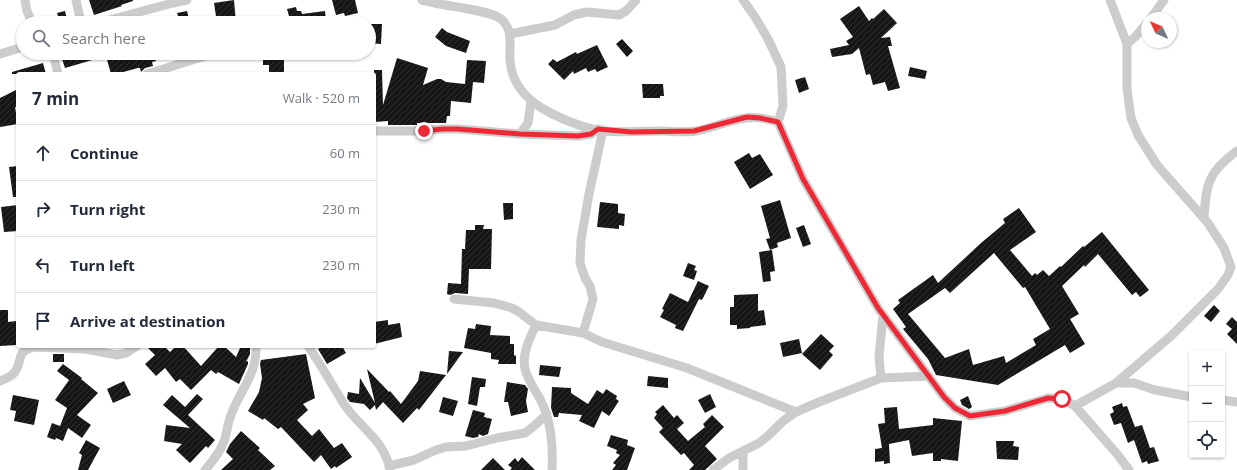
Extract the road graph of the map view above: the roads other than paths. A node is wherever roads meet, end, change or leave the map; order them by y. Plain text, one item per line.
1 (25, 0) edge
2 (76, 0) edge
3 (187, 0) edge
4 (422, 0) edge
5 (636, 0) edge
6 (743, 0) edge
7 (1110, 0) edge
8 (1164, 0) edge
9 (172, 1) edge
10 (1155, 12) edge
11 (29, 16) edge
12 (79, 16) edge
13 (122, 16) edge
14 (1141, 30) edge
15 (510, 34) junction
16 (1128, 44) junction
17 (16, 49) edge
18 (0, 54) edge
19 (55, 60) edge
20 (192, 60) edge
21 (58, 72) edge
22 (153, 72) edge
23 (531, 101) junction
24 (778, 122) junction
25 (600, 130) junction
26 (376, 131) edge
27 (520, 134) junction
28 (1237, 151) edge
29 (1204, 218) junction
30 (1224, 248) junction
31 (1237, 262) edge
32 (454, 300) dead end
33 (884, 315) junction
34 (536, 325) junction
35 (583, 333) junction
36 (28, 348) edge
37 (60, 348) edge
38 (134, 348) edge
39 (256, 348) edge
40 (309, 348) edge
41 (929, 376) junction
42 (881, 378) junction
43 (0, 380) edge
44 (1116, 383) junction
45 (1189, 396) edge
46 (1225, 400) edge
47 (1237, 402) edge
48 (1075, 406) junction
49 (796, 412) junction
50 (547, 414) junction
51 (743, 451) junction
52 (390, 468) edge
53 (205, 470) edge
54 (552, 470) edge
55 (713, 470) edge
56 (743, 470) edge
57 (1129, 470) edge

1 - 11 street
2 - 12 street
3 - 9 street
4 - 15 street
5 - 15 street
6 - 24 street
7 - 16 street
8 - 10 street
9 - 13 street
14 - 16 street
15 - 23 street
16 - 29 street
17 - 18 street
19 - 21 street
20 - 22 street
23 - 25 street
23 - 27 street
24 - 25 street
24 - 33 street
25 - 27 street
25 - 35 street
26 - 27 street
28 - 29 street
29 - 30 street
30 - 31 street
30 - 44 street
32 - 34 street
33 - 41 street
33 - 42 street
34 - 35 street
34 - 50 street
35 - 49 street
36 - 43 street
37 - 38 street
39 - 53 street
40 - 52 street
41 - 42 street
41 - 48 street
42 - 49 street
44 - 45 street
44 - 48 street
46 - 47 street
48 - 57 street
49 - 51 street
50 - 52 street
50 - 54 street
51 - 55 street
51 - 56 street

